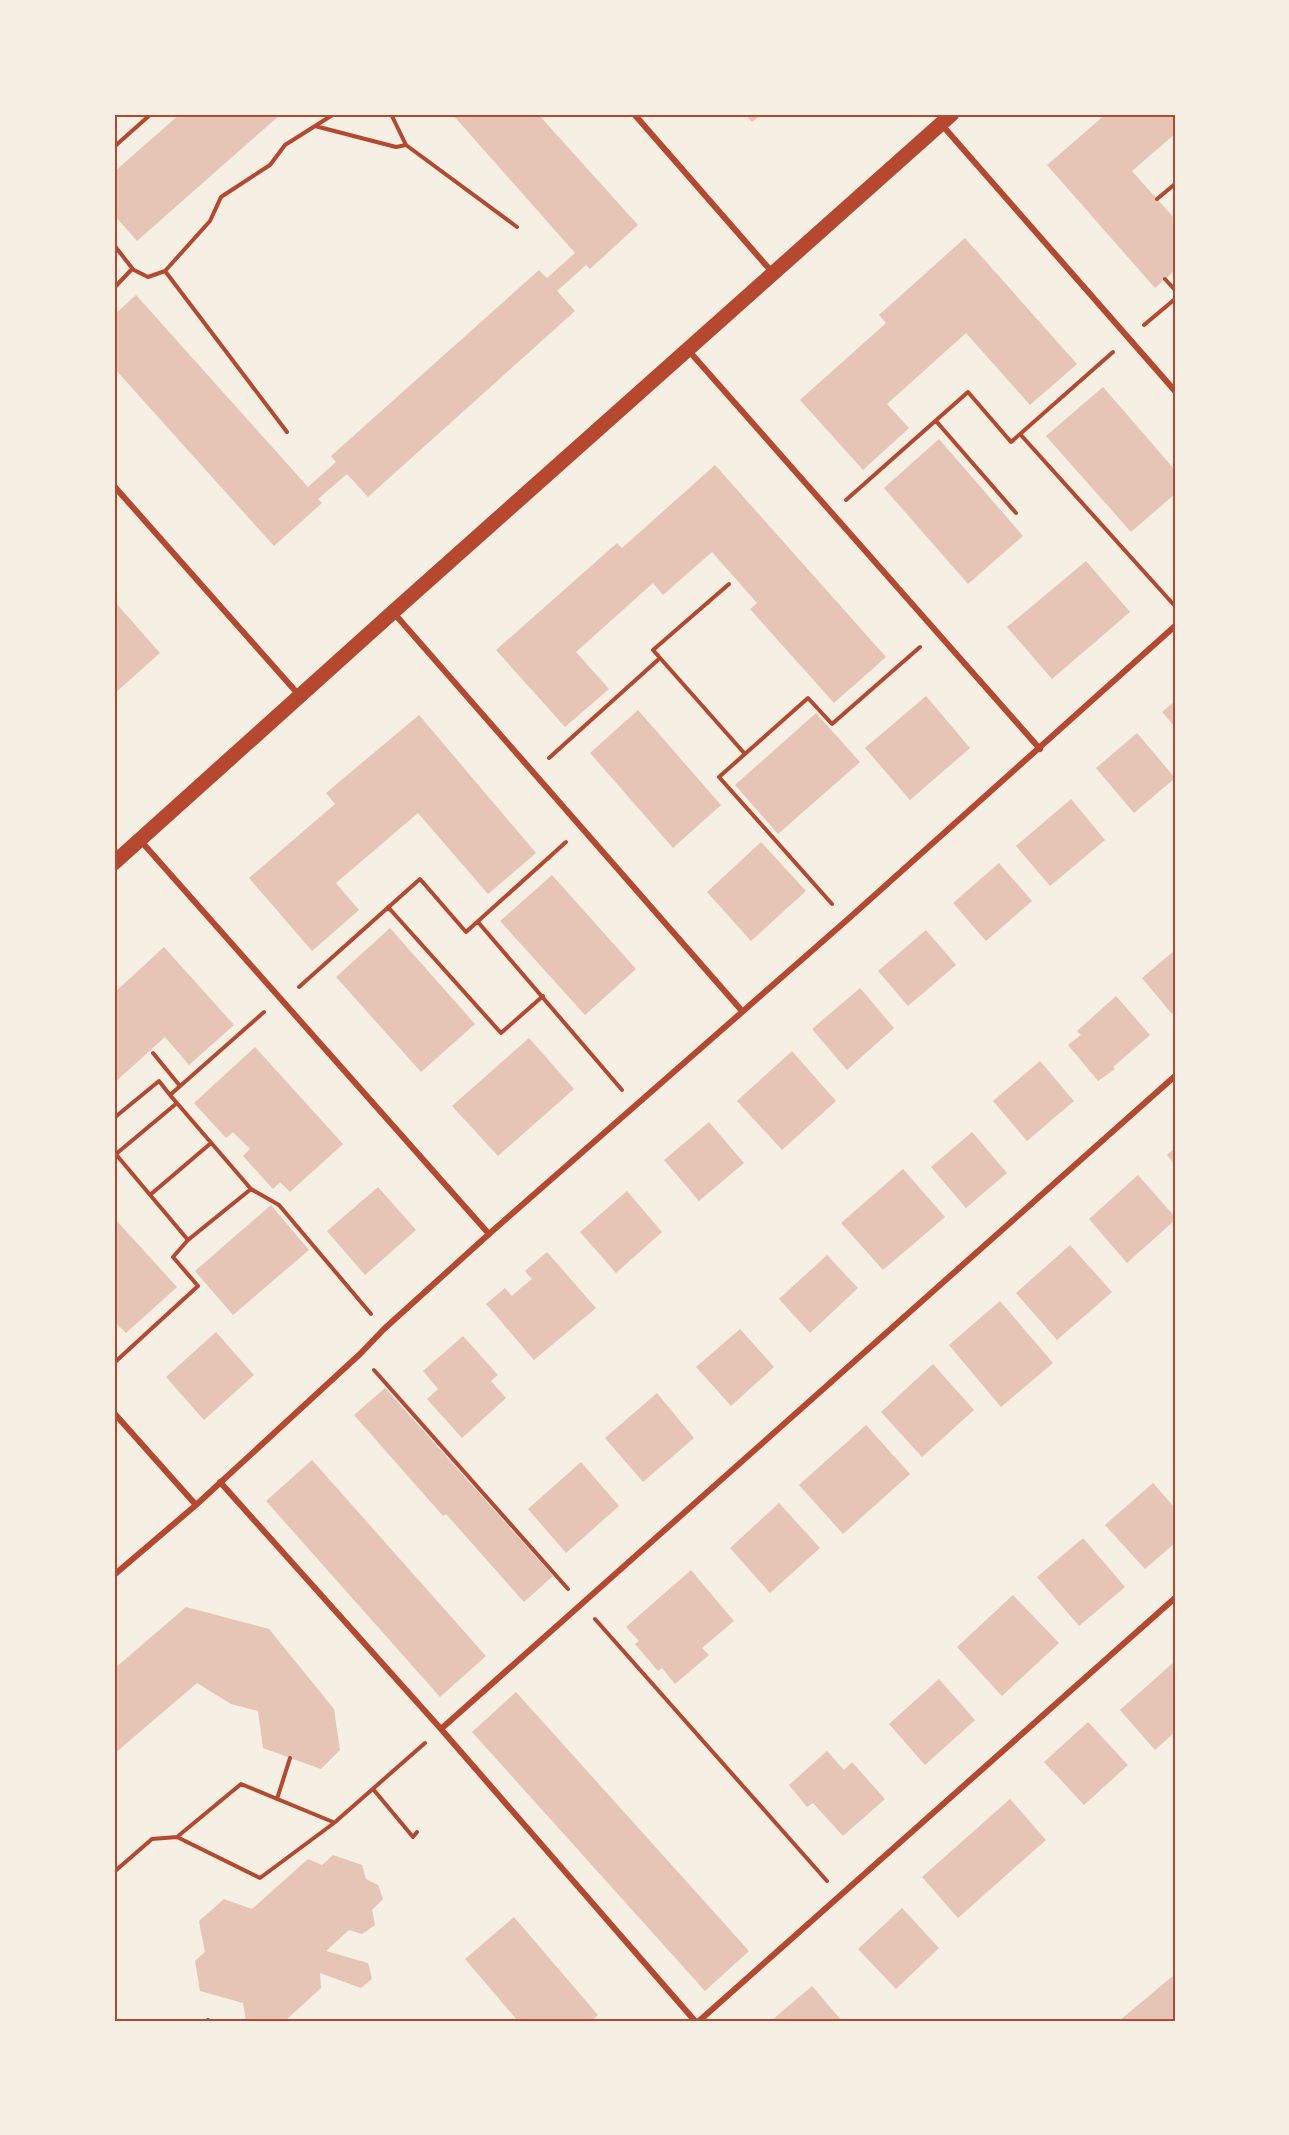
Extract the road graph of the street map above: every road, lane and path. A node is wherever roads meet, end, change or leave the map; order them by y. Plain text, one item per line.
1 (151, 114) edge
2 (334, 114) edge
3 (391, 114) edge
4 (634, 114) edge
5 (946, 119) edge
6 (315, 126) junction
7 (406, 145) junction
8 (114, 147) edge
9 (1175, 184) edge
10 (1157, 199) dead end
11 (517, 227) dead end
12 (114, 245) edge
13 (132, 268) junction
14 (165, 271) junction
15 (772, 273) junction
16 (1165, 279) dead end
17 (114, 288) edge
18 (1175, 290) edge
19 (1175, 299) edge
20 (1129, 338) junction
21 (688, 350) junction
22 (1175, 391) edge
23 (936, 421) junction
24 (287, 432) dead end
25 (1020, 434) junction
26 (114, 486) edge
27 (832, 512) junction
28 (1016, 513) dead end
29 (729, 584) dead end
30 (1175, 606) edge
31 (393, 612) junction
32 (1175, 626) edge
33 (938, 632) junction
34 (660, 658) junction
35 (300, 696) junction
36 (1040, 749) junction
37 (745, 754) junction
38 (534, 772) junction
39 (140, 840) junction
40 (114, 863) edge
41 (388, 908) dead end
42 (847, 921) junction
43 (478, 922) dead end
44 (543, 996) junction
45 (742, 1011) junction
46 (153, 1053) dead end
47 (1175, 1076) edge
48 (180, 1086) dead end
49 (170, 1095) dead end
50 (177, 1103) dead end
51 (634, 1105) junction
52 (114, 1118) edge
53 (210, 1143) dead end
54 (115, 1153) edge
55 (251, 1189) dead end
56 (150, 1195) junction
57 (489, 1234) junction
58 (188, 1240) junction
59 (360, 1354) junction
60 (114, 1363) edge
61 (114, 1413) edge
62 (219, 1482) junction
63 (195, 1506) junction
64 (114, 1575) edge
65 (1175, 1598) edge
66 (581, 1603) junction
67 (441, 1729) junction
68 (291, 1758) dead end
69 (373, 1789) junction
70 (278, 1799) junction
71 (334, 1823) junction
72 (417, 1832) dead end
73 (177, 1837) junction
74 (114, 1872) edge
75 (839, 1895) junction
76 (697, 2021) edge

1 - 8 path
2 - 6 path
3 - 7 path
4 - 15 street
5 - 15 main road
5 - 20 street
6 - 7 path
6 - 14 path
7 - 11 path
9 - 10 path
12 - 13 path
13 - 14 path
13 - 17 path
14 - 24 path
15 - 21 main road
16 - 18 path
19 - 20 path
20 - 22 street
20 - 25 path
21 - 27 street
21 - 31 main road
23 - 25 path
23 - 27 path
23 - 28 path
25 - 30 path
26 - 35 street
27 - 33 street
29 - 34 path
31 - 35 main road
31 - 38 street
32 - 36 street
33 - 36 street
33 - 37 path
34 - 37 path
34 - 38 path
35 - 39 main road
36 - 42 street
37 - 42 path
38 - 45 street
39 - 40 main road
39 - 57 street
41 - 44 path
42 - 45 street
43 - 44 path
44 - 51 path
45 - 51 street
46 - 48 path
47 - 66 street
49 - 52 path
50 - 54 path
51 - 57 street
53 - 56 path
54 - 56 path
55 - 58 path
56 - 58 path
57 - 59 street
58 - 60 path
59 - 62 street
59 - 66 path
61 - 63 street
62 - 63 street
62 - 67 street
63 - 64 street
65 - 75 street
66 - 67 street
66 - 75 path
67 - 69 path
67 - 76 street
68 - 70 path
69 - 71 path
69 - 72 path
70 - 71 path
70 - 73 path
71 - 73 path
73 - 74 path
75 - 76 street

